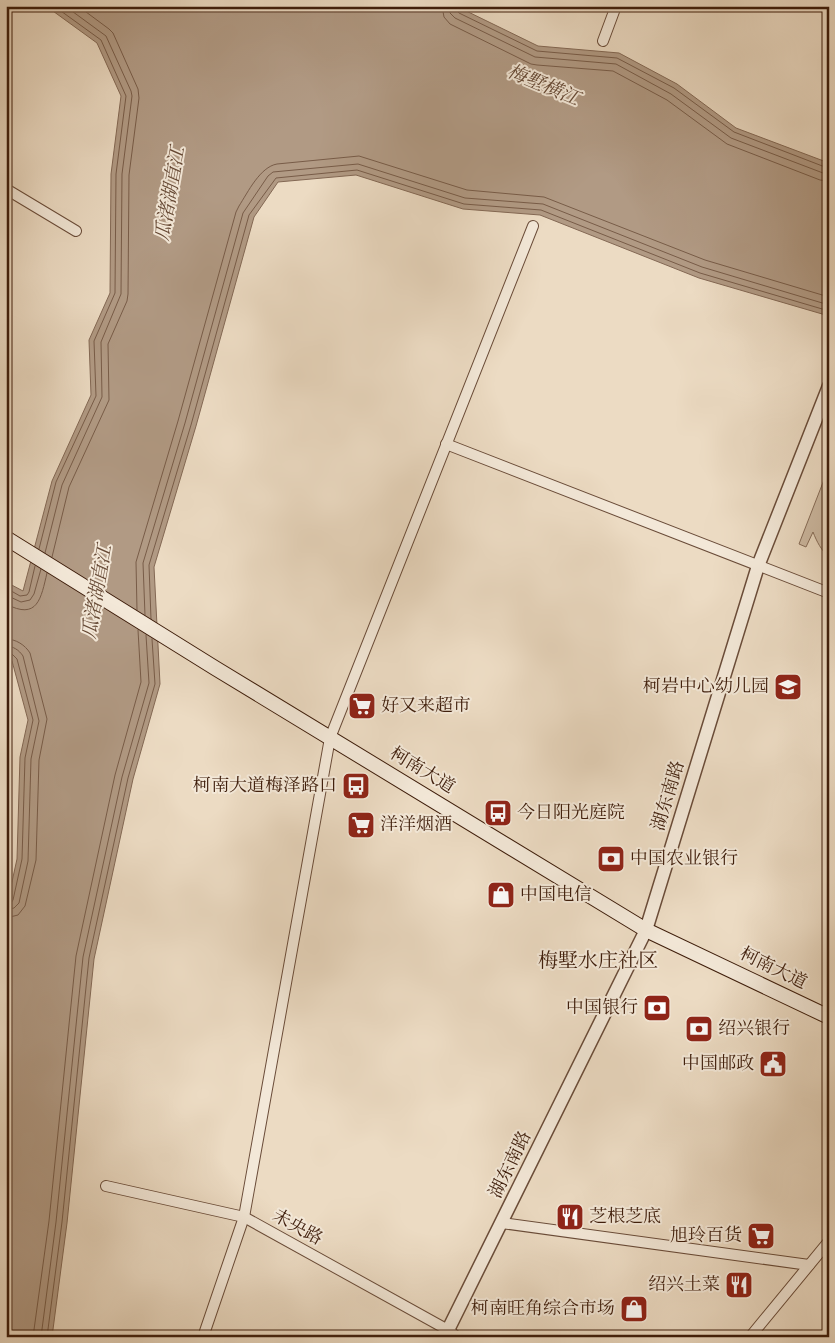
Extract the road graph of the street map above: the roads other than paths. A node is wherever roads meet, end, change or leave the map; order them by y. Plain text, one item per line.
1 (616, 6) edge
2 (603, 41) dead end
3 (6, 189) edge
4 (533, 226) dead end
5 (76, 231) dead end
6 (829, 386) edge
7 (446, 444) junction
8 (6, 538) edge
9 (758, 566) junction
10 (829, 593) edge
11 (330, 738) junction
12 (646, 930) junction
13 (829, 1017) edge
14 (106, 1186) dead end
15 (244, 1217) junction
16 (502, 1223) junction
17 (829, 1241) edge
18 (809, 1265) junction
19 (450, 1334) edge
20 (203, 1337) edge
21 (750, 1337) edge

1 - 2 street
3 - 5 street
4 - 7 street
6 - 9 street, 湖东南路
7 - 9 street
7 - 11 street
8 - 11 main road, 柯南大道
9 - 10 street
9 - 12 street, 湖东南路
11 - 12 main road, 柯南大道
11 - 15 street
12 - 13 main road, 柯南大道
12 - 16 street, 湖东南路
14 - 15 street, 未央路
15 - 19 street, 未央路
15 - 20 street
16 - 18 street
16 - 19 street, 湖东南路
17 - 18 street
18 - 21 street

